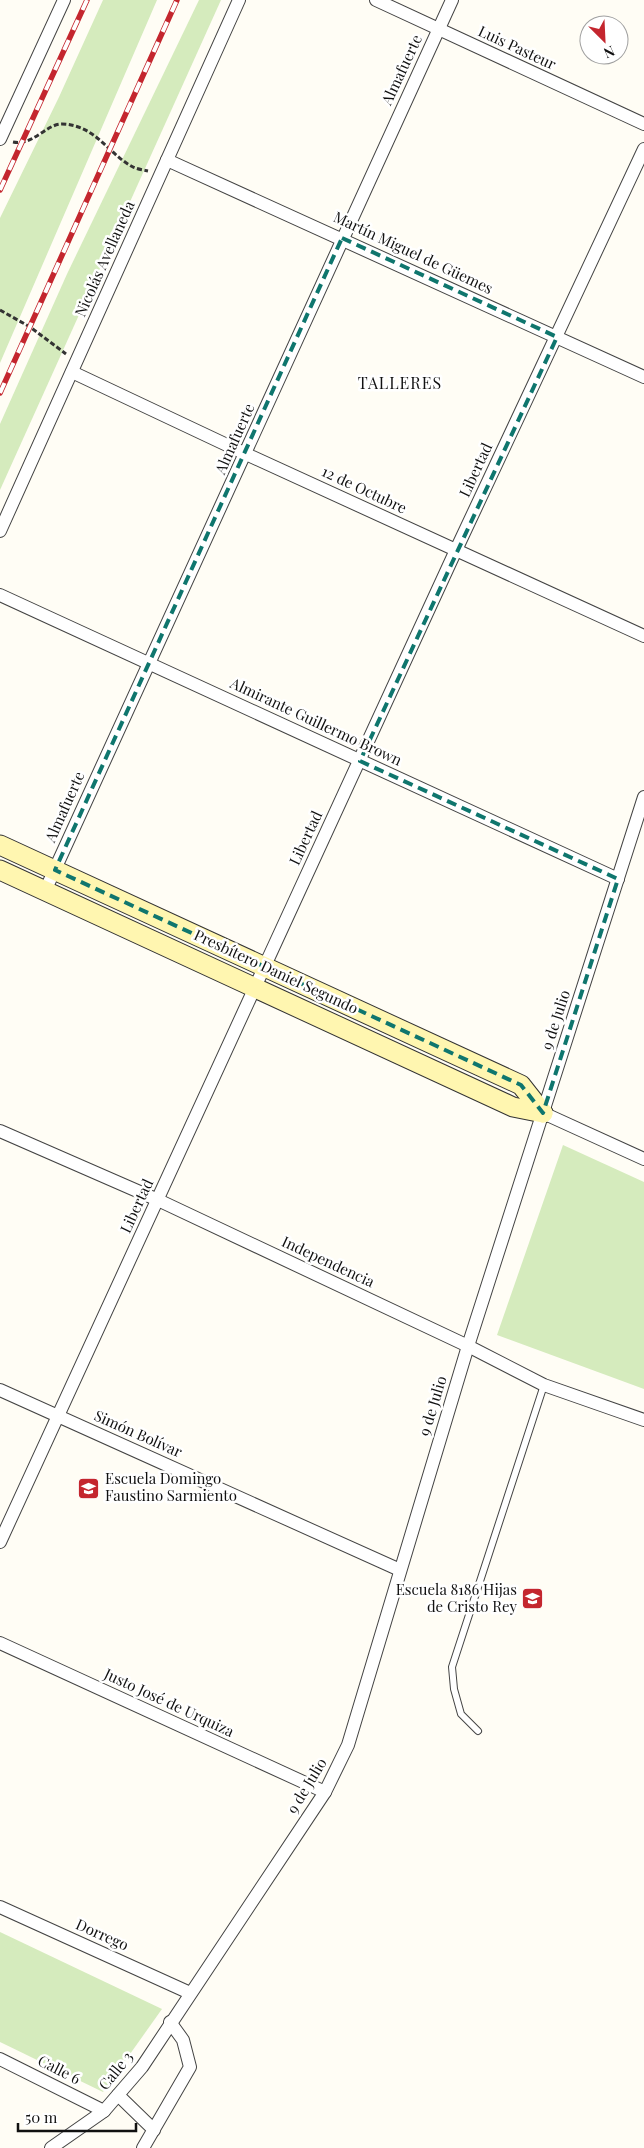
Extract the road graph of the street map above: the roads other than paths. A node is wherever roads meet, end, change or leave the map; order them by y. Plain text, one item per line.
1 (64, 0) edge
2 (239, 0) edge
3 (376, 0) edge
4 (452, 0) edge
5 (439, 30) junction
6 (644, 124) edge
7 (3, 140) edge
8 (644, 148) edge
9 (167, 160) junction
10 (342, 238) junction
11 (557, 337) junction
12 (74, 367) junction
13 (644, 377) edge
14 (246, 454) junction
15 (0, 531) edge
16 (456, 550) junction
17 (0, 595) edge
18 (644, 636) edge
19 (148, 663) junction
20 (360, 761) junction
21 (644, 797) edge
22 (0, 844) edge
23 (0, 870) edge
24 (55, 870) junction
25 (618, 879) junction
26 (46, 891) junction
27 (264, 967) junction
28 (255, 987) junction
29 (544, 1113) junction
30 (0, 1131) edge
31 (644, 1159) edge
32 (158, 1200) junction
33 (468, 1346) junction
34 (544, 1384) junction
35 (0, 1390) edge
36 (56, 1416) junction
37 (644, 1420) edge
38 (0, 1542) edge
39 (400, 1570) junction
40 (0, 1643) edge
41 (478, 1731) dead end
42 (325, 1792) junction
43 (0, 1907) edge
44 (190, 1993) junction
45 (170, 2022) junction
46 (0, 2058) edge
47 (118, 2096) junction
48 (104, 2111) junction
49 (154, 2130) junction
50 (51, 2148) edge
51 (143, 2148) edge

1 - 7 street
2 - 9 street, Nicolás Avellaneda
3 - 5 street, Luis Pasteur
4 - 5 street, Almafuerte
5 - 6 street, Luis Pasteur
5 - 10 street, Almafuerte
8 - 11 street, Libertad
9 - 10 street, Martín Miguel de Güemes
9 - 12 street, Nicolás Avellaneda
10 - 11 street, Martín Miguel de Güemes
10 - 14 street, Almafuerte
11 - 13 street, Martín Miguel de Güemes
11 - 16 street, Libertad
12 - 14 street, 12 de Octubre
12 - 15 street, Nicolás Avellaneda
14 - 16 street, 12 de Octubre
14 - 19 street, Almafuerte
16 - 18 street, 12 de Octubre
16 - 20 street, Libertad
17 - 19 street, Almirante Guillermo Brown
19 - 20 street, Almirante Guillermo Brown
19 - 24 street, Almafuerte
20 - 25 street, Almirante Guillermo Brown
20 - 27 street, Libertad
21 - 25 street, 9 de Julio
22 - 24 main road, Presbítero Daniel Segundo
23 - 26 main road, Presbítero Daniel Segundo
24 - 26 street, Almafuerte
24 - 27 main road, Presbítero Daniel Segundo
25 - 29 street, 9 de Julio
26 - 28 main road, Presbítero Daniel Segundo
27 - 28 street, Libertad
27 - 29 main road, Presbítero Daniel Segundo
28 - 29 main road, Presbítero Daniel Segundo
28 - 32 street, Libertad
29 - 31 street, Presbítero Daniel Segundo
29 - 33 street, 9 de Julio
30 - 32 street, Independencia
32 - 33 street, Independencia
32 - 36 street, Libertad
33 - 34 street, Independencia
33 - 39 street, 9 de Julio
34 - 37 street, Independencia
34 - 41 lane
35 - 36 street, Simón Bolívar
36 - 38 street, Libertad
36 - 39 street, Simón Bolívar
39 - 42 street, 9 de Julio
40 - 42 street, Justo José de Urquiza
42 - 44 street, 9 de Julio
43 - 44 street, Dorrego
44 - 45 street, 9 de Julio
45 - 47 street, Calle 3
45 - 49 street
46 - 48 street, Calle 6
47 - 48 street, Calle 3
47 - 49 street
48 - 50 street, Calle 3
49 - 51 street

